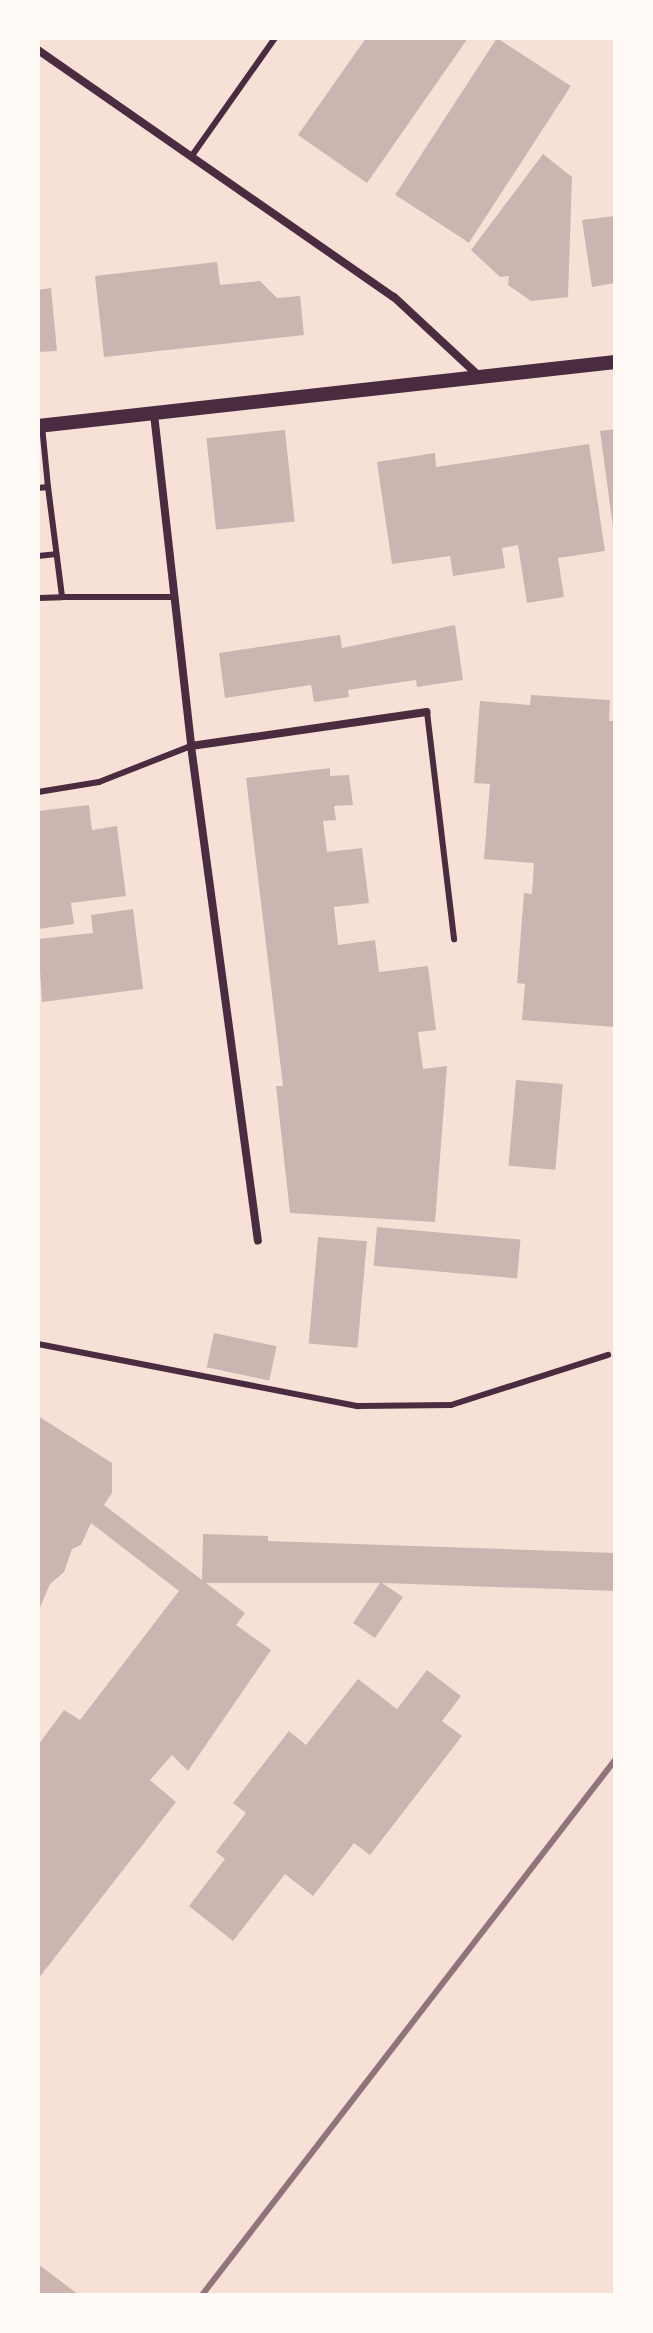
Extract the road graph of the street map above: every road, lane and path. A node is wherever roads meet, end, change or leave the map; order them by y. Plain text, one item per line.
1 (275, 38) edge
2 (38, 50) edge
3 (191, 157) junction
4 (615, 362) edge
5 (483, 379) junction
6 (154, 414) junction
7 (40, 426) edge
8 (48, 487) junction
9 (38, 488) edge
10 (56, 554) junction
11 (38, 556) edge
12 (62, 597) junction
13 (173, 597) junction
14 (38, 598) edge
15 (427, 712) joint
16 (191, 746) junction
17 (38, 792) edge
18 (454, 939) dead end
19 (258, 1240) dead end
20 (38, 1344) edge
21 (608, 1355) dead end

1 - 3 lane
2 - 3 street
3 - 5 street
4 - 5 street
5 - 6 street
6 - 7 street
6 - 13 street
7 - 8 lane
8 - 9 lane
8 - 10 lane
10 - 11 lane
10 - 12 lane
12 - 13 lane
12 - 14 lane
13 - 16 street
15 - 16 street
15 - 18 lane
16 - 17 lane
16 - 19 street
20 - 21 lane

